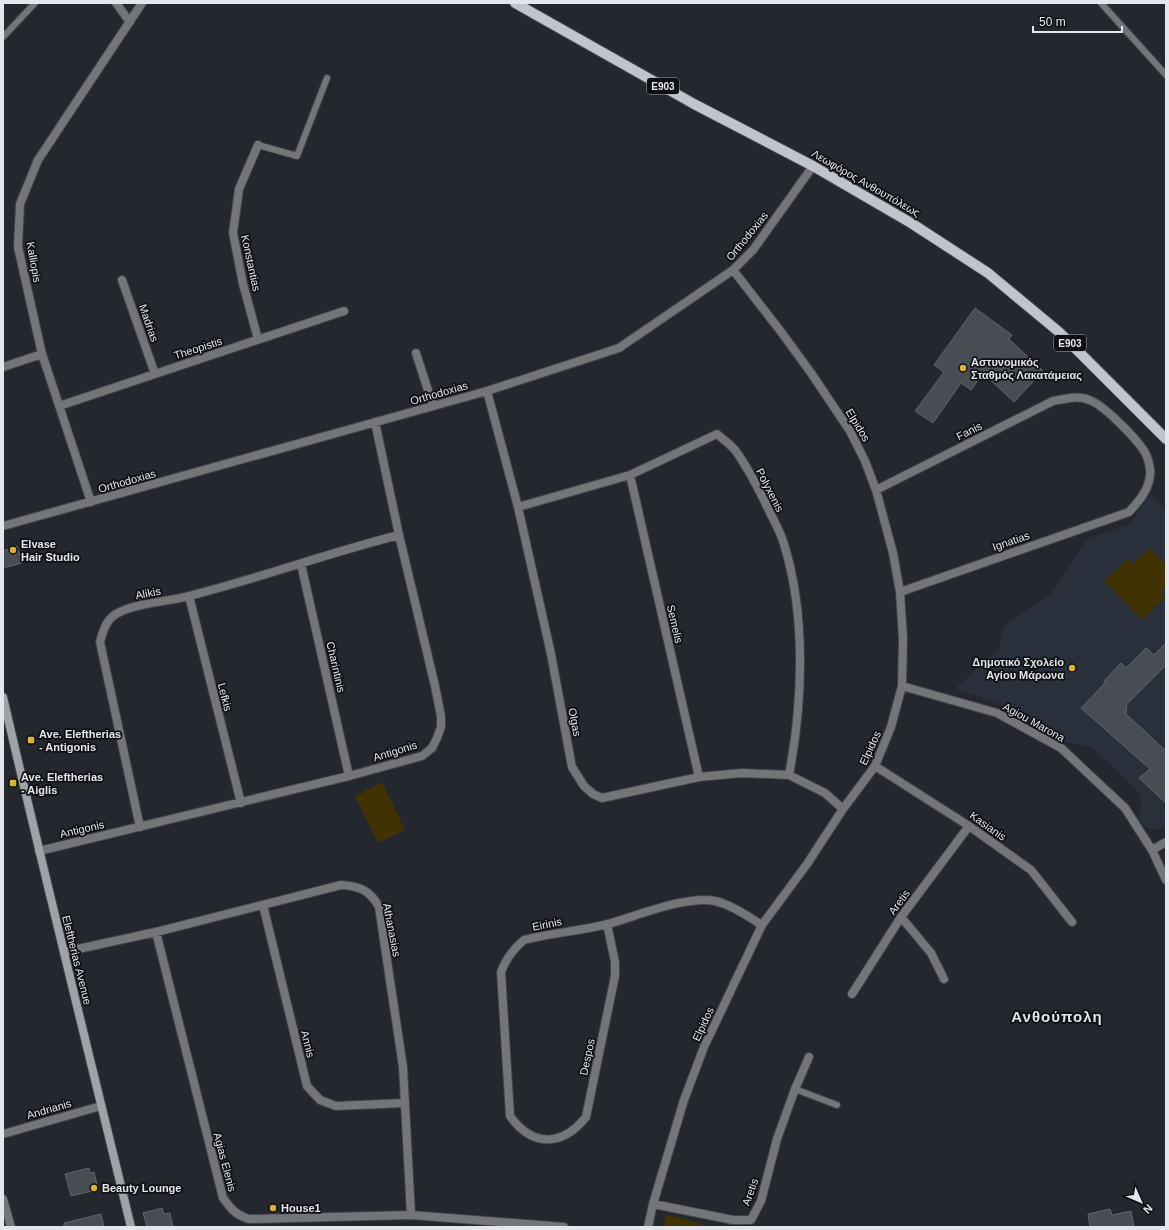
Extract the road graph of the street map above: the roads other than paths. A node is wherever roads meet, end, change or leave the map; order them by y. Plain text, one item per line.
1 (35, 3) edge
2 (116, 3) edge
3 (142, 3) edge
4 (515, 3) edge
5 (1102, 3) edge
6 (130, 22) junction
7 (3, 37) edge
8 (1166, 75) edge
9 (327, 78) dead end
10 (258, 145) joint
11 (813, 166) junction
12 (733, 270) junction
13 (122, 280) dead end
14 (344, 311) dead end
15 (258, 339) junction
16 (416, 353) dead end
17 (42, 354) junction
18 (3, 367) edge
19 (155, 374) junction
20 (487, 391) junction
21 (59, 406) junction
22 (433, 406) junction
23 (375, 422) junction
24 (1166, 440) edge
25 (630, 475) junction
26 (876, 490) junction
27 (91, 502) junction
28 (518, 507) junction
29 (1129, 512) joint
30 (3, 526) edge
31 (399, 535) junction
32 (302, 564) junction
33 (900, 592) junction
34 (189, 596) junction
35 (902, 686) junction
36 (3, 698) edge
37 (875, 766) junction
38 (789, 775) junction
39 (349, 776) junction
40 (698, 777) junction
41 (240, 802) junction
42 (843, 809) junction
43 (969, 826) junction
44 (140, 827) junction
45 (1166, 842) edge
46 (1152, 850) junction
47 (38, 851) junction
48 (1166, 880) edge
49 (262, 905) junction
50 (901, 917) junction
51 (1072, 922) dead end
52 (607, 924) junction
53 (762, 925) junction
54 (156, 932) junction
55 (64, 952) junction
56 (944, 979) dead end
57 (852, 994) dead end
58 (809, 1057) dead end
59 (795, 1088) junction
60 (404, 1103) junction
61 (836, 1105) dead end
62 (101, 1106) junction
63 (518, 1126) joint
64 (3, 1134) edge
65 (3, 1199) edge
66 (653, 1204) junction
67 (411, 1215) junction
68 (11, 1227) edge
69 (131, 1227) edge
70 (564, 1227) edge
71 (648, 1227) edge

1 - 7 lane
2 - 6 street
3 - 6 street, Kalliopis
4 - 11 main road, Λεωφόρος Ανθουπόλεως / E903
5 - 8 lane
6 - 17 street, Kalliopis
9 - 10 lane
10 - 15 street, Konstantias
11 - 12 street, Orthodoxias
11 - 24 main road, Λεωφόρος Ανθουπόλεως / E903
12 - 20 street, Orthodoxias
12 - 26 street, Elpidos
13 - 19 street, Madrias
14 - 15 street, Theopistis
15 - 19 street, Theopistis
16 - 22 street
17 - 18 street
17 - 21 street, Kalliopis
19 - 21 street, Theopistis
20 - 22 street, Orthodoxias
20 - 28 street, Olgas
21 - 27 street, Kalliopis
22 - 23 street, Orthodoxias
23 - 27 street, Orthodoxias
23 - 31 street, Antigonis
25 - 28 street, Polyxenis
25 - 38 street, Polyxenis
25 - 40 street, Semelis
26 - 29 street, Fanis
26 - 33 street, Elpidos
27 - 30 street, Orthodoxias
28 - 40 street, Olgas
29 - 33 street, Ignatias
31 - 32 street, Alikis
31 - 39 street, Antigonis
32 - 34 street, Alikis
32 - 39 street, Charintinis
33 - 35 street, Elpidos
34 - 41 street, Lefkis
34 - 44 street, Alikis
35 - 37 street, Elpidos
35 - 46 street, Agiou Marona
36 - 47 main road, Eleftherias Avenue
37 - 42 street, Elpidos
37 - 43 street, Kasianis
38 - 40 street, Olgas
38 - 42 street, Olgas
39 - 41 street, Antigonis
41 - 44 street, Antigonis
42 - 53 street, Elpidos
43 - 50 street, Aretis
43 - 51 street, Kasianis
44 - 47 street, Antigonis
45 - 46 street
46 - 48 street, Agiou Marona
47 - 55 main road, Eleftherias Avenue
49 - 54 street, Athanasias
49 - 60 street, Annis
49 - 60 street, Athanasias
50 - 56 street
50 - 57 street, Aretis
52 - 53 street, Eirinis
52 - 63 street, Despos
52 - 63 street, Eirinis
53 - 66 street, Elpidos
54 - 55 street, Athanasias
54 - 67 street, Agias Elenis
55 - 62 main road, Eleftherias Avenue
58 - 59 street, Aretis
59 - 61 lane
59 - 66 street, Aretis
60 - 67 street, Athanasias
62 - 64 street, Andrianis
62 - 69 main road, Eleftherias Avenue
65 - 68 street
66 - 71 street, Elpidos
67 - 70 street, Agias Elenis

